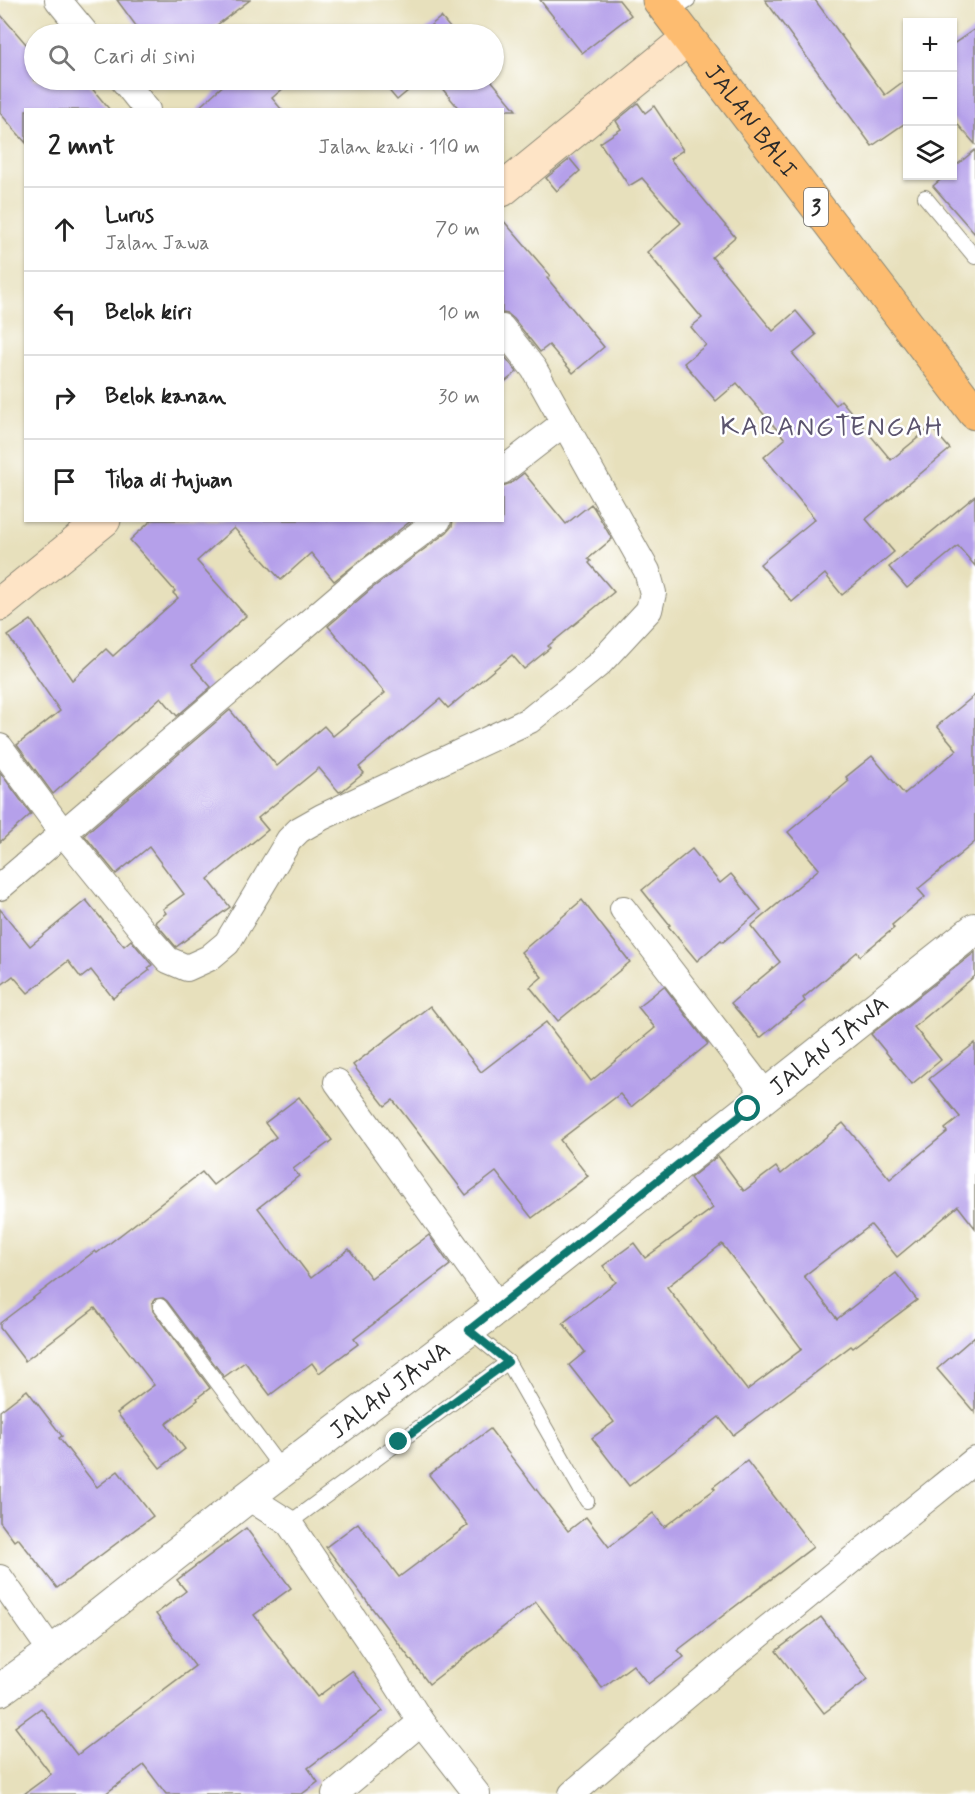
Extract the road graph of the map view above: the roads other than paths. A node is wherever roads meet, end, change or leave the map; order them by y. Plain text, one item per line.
1 (59, 0) edge
2 (672, 4) edge
3 (78, 24) edge
4 (687, 39) junction
5 (131, 90) edge
6 (145, 108) edge
7 (504, 188) edge
8 (926, 197) dead end
9 (975, 257) edge
10 (504, 331) edge
11 (975, 413) edge
12 (564, 423) junction
13 (504, 469) edge
14 (102, 522) edge
15 (424, 525) edge
16 (0, 604) edge
17 (0, 747) edge
18 (64, 834) junction
19 (0, 887) edge
20 (623, 909) dead end
21 (975, 929) edge
22 (337, 1082) dead end
23 (766, 1095) junction
24 (160, 1306) dead end
25 (499, 1307) junction
26 (469, 1330) junction
27 (508, 1362) junction
28 (975, 1461) edge
29 (283, 1471) junction
30 (248, 1497) junction
31 (587, 1501) dead end
32 (289, 1523) junction
33 (0, 1578) edge
34 (52, 1652) junction
35 (0, 1689) edge
36 (421, 1722) junction
37 (335, 1794) edge
38 (477, 1794) edge
39 (572, 1794) edge

1 - 3 street
2 - 4 highway, JALAN BALI / 3
4 - 7 main road
4 - 11 highway, JALAN BALI / 3
5 - 6 street
8 - 9 lane
10 - 12 street
12 - 13 street
12 - 18 street
14 - 16 main road
15 - 18 street
17 - 18 street
18 - 19 street
20 - 23 street
21 - 23 street, JALAN JAWA
22 - 25 street
23 - 25 street, JALAN JAWA
24 - 29 lane
25 - 26 street, JALAN JAWA
26 - 27 lane
26 - 29 street, JALAN JAWA
27 - 31 lane
27 - 32 lane
28 - 39 street
29 - 30 street, JALAN JAWA
30 - 32 street
30 - 34 street, JALAN JAWA
32 - 36 street
33 - 34 street
34 - 35 street, JALAN JAWA
36 - 37 street
36 - 38 street

